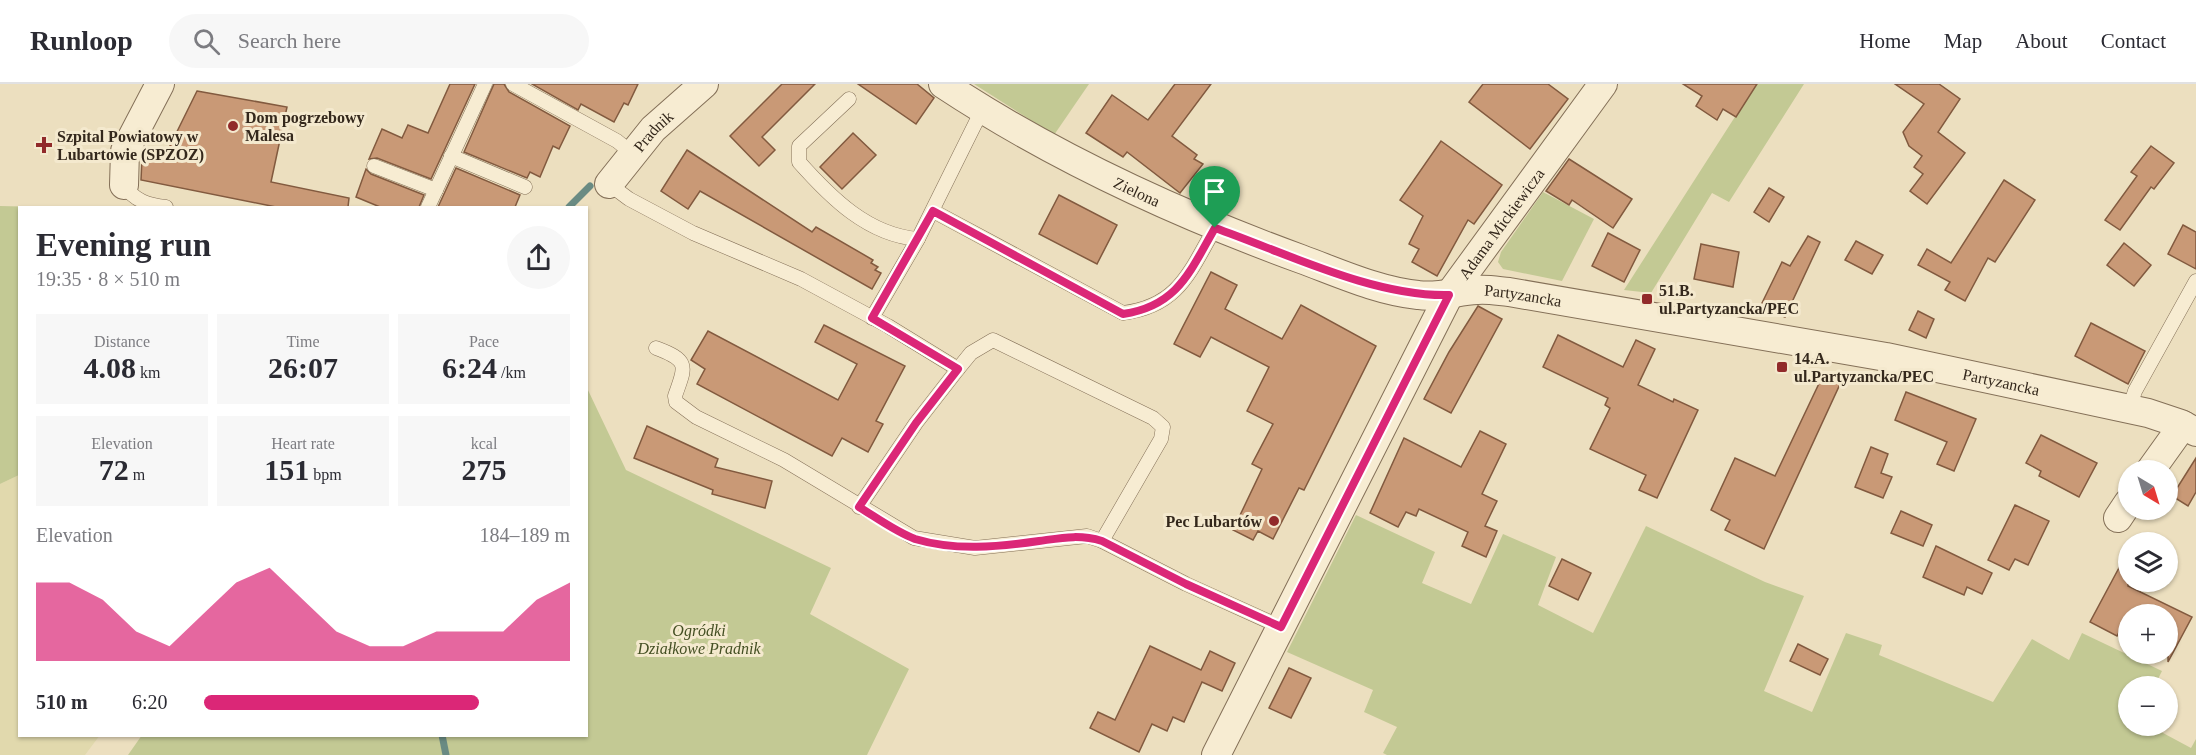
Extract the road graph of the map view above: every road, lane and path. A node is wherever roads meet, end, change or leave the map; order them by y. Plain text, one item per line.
1 (160, 84) edge
2 (485, 84) edge
3 (513, 84) edge
4 (704, 84) edge
5 (945, 84) edge
6 (1603, 84) edge
7 (849, 99) dead end
8 (982, 110) junction
9 (632, 153) junction
10 (451, 156) junction
11 (374, 166) dead end
12 (609, 184) joint
13 (124, 185) joint
14 (525, 187) dead end
15 (436, 190) junction
16 (158, 206) edge
17 (428, 206) edge
18 (933, 211) junction
19 (1215, 228) junction
20 (918, 239) junction
21 (2196, 281) edge
22 (1449, 295) junction
23 (872, 318) junction
24 (656, 348) dead end
25 (958, 369) junction
26 (2129, 409) junction
27 (2189, 429) edge
28 (2160, 460) edge
29 (859, 507) junction
30 (1102, 541) junction
31 (1281, 627) junction
32 (1216, 755) edge

1 - 13 street
2 - 10 lane
3 - 9 lane
4 - 9 street, Pradnik
5 - 8 street, Zielona
6 - 22 street, Adama Mickiewicza
7 - 20 lane
8 - 18 lane
8 - 19 street, Zielona
9 - 12 street, Pradnik
10 - 14 lane
10 - 15 lane
11 - 15 lane
12 - 23 lane
13 - 16 lane
15 - 17 lane
18 - 19 lane
18 - 20 lane
19 - 22 street, Zielona
20 - 23 lane
21 - 26 lane
22 - 26 street, Partyzancka
22 - 31 street, Adama Mickiewicza
23 - 25 lane
24 - 29 lane
25 - 29 lane
25 - 30 lane
26 - 27 street, Partyzancka
27 - 28 street
29 - 30 lane
30 - 31 lane
31 - 32 street, Adama Mickiewicza

